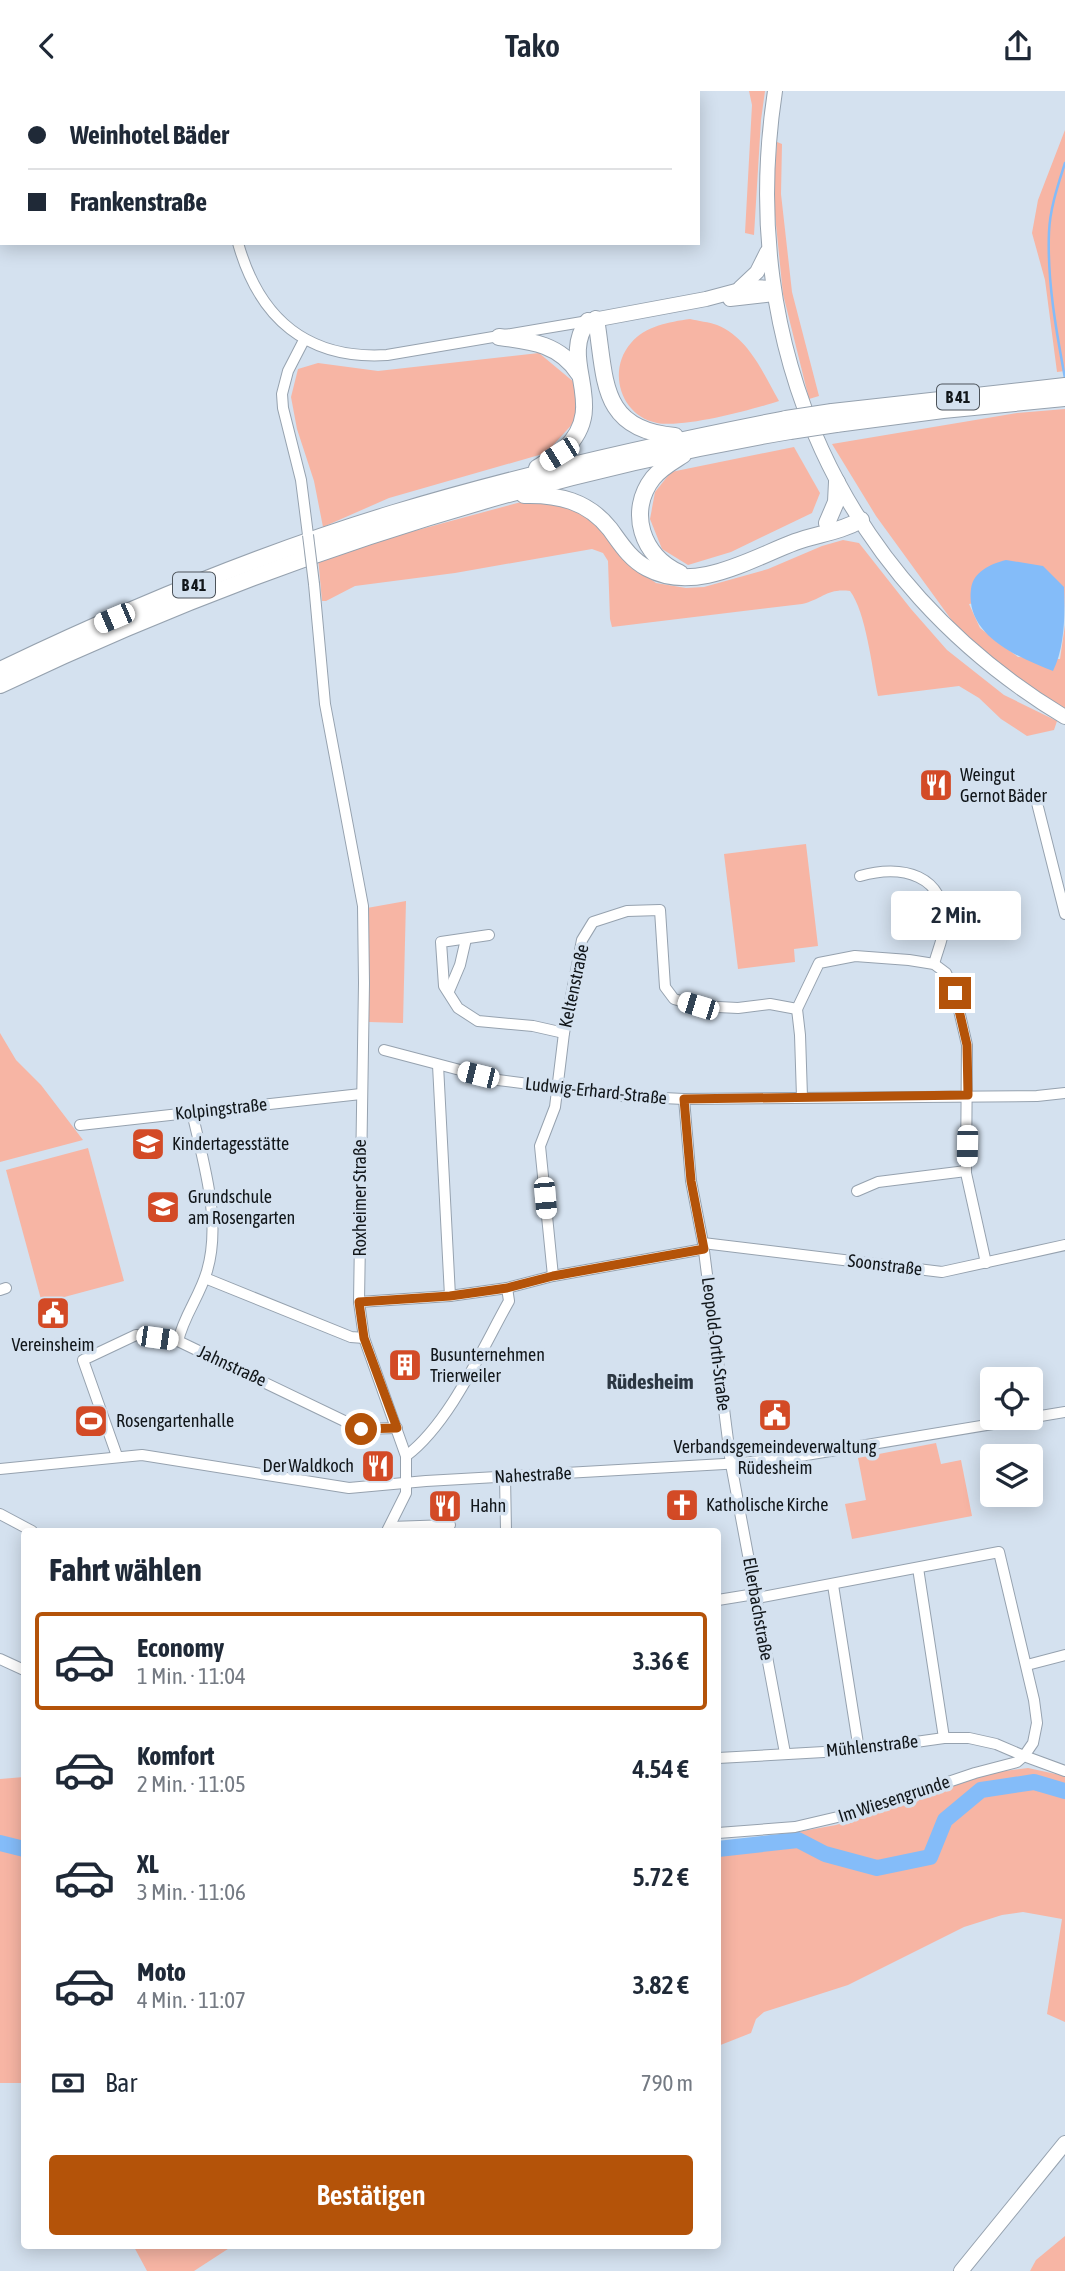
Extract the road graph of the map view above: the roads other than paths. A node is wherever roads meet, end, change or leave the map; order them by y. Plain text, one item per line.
1 (775, 91) edge
2 (239, 245) edge
3 (768, 250) junction
4 (738, 290) junction
5 (773, 291) junction
6 (706, 299) junction
7 (592, 320) junction
8 (499, 337) junction
9 (304, 340) junction
10 (582, 379) junction
11 (1060, 392) edge
12 (691, 443) junction
13 (523, 477) junction
14 (837, 482) junction
15 (497, 495) junction
16 (859, 517) junction
17 (827, 523) junction
18 (798, 541) junction
19 (699, 576) junction
20 (0, 670) edge
21 (0, 685) edge
22 (1065, 717) edge
23 (1036, 799) dead end
24 (860, 876) dead end
25 (1065, 914) edge
26 (489, 936) dead end
27 (466, 939) junction
28 (934, 964) junction
29 (449, 991) junction
30 (797, 1009) junction
31 (564, 1033) junction
32 (384, 1050) dead end
33 (438, 1065) junction
34 (557, 1089) junction
35 (1065, 1093) edge
36 (361, 1094) junction
37 (968, 1095) junction
38 (802, 1097) junction
39 (684, 1099) junction
40 (192, 1112) junction
41 (80, 1125) dead end
42 (966, 1171) junction
43 (856, 1191) dead end
44 (1065, 1245) edge
45 (704, 1246) junction
46 (986, 1263) junction
47 (553, 1276) junction
48 (205, 1278) junction
49 (507, 1288) junction
50 (450, 1296) junction
51 (359, 1302) junction
52 (364, 1338) junction
53 (178, 1341) junction
54 (1065, 1412) edge
55 (397, 1428) junction
56 (117, 1456) junction
57 (407, 1456) junction
58 (732, 1464) junction
59 (0, 1469) edge
60 (505, 1476) junction
61 (407, 1483) junction
62 (0, 1514) edge
63 (450, 1525) dead end
64 (26, 1528) edge
65 (389, 1528) edge
66 (404, 1528) edge
67 (506, 1528) edge
68 (918, 1568) junction
69 (833, 1585) junction
70 (755, 1594) junction
71 (721, 1600) edge
72 (1065, 1655) edge
73 (0, 1659) edge
74 (1027, 1665) junction
75 (21, 1669) edge
76 (944, 1738) junction
77 (859, 1750) junction
78 (785, 1753) junction
79 (1024, 1756) junction
80 (721, 1758) edge
81 (1065, 1771) edge
82 (721, 1833) edge
83 (1065, 2143) edge
84 (961, 2271) edge

1 - 3 main road
2 - 9 street
3 - 4 main road
3 - 5 main road
4 - 5 main road
4 - 6 main road
5 - 6 main road
5 - 14 main road
6 - 7 main road
7 - 8 street
7 - 10 highway, B 41
7 - 12 highway, B 41
8 - 9 street
8 - 10 highway
9 - 36 street, Roxheimer Straße, bridge
10 - 13 highway, B 41
11 - 12 highway, B 41, bridge
12 - 13 highway, B 41
12 - 15 highway, B 41
12 - 19 highway, B 41
13 - 20 highway, B 41
14 - 16 main road
14 - 17 highway
15 - 19 highway, B 41
15 - 21 highway, B 41
16 - 17 highway
16 - 18 highway
16 - 22 main road
17 - 18 highway
18 - 19 highway
23 - 25 street
24 - 28 street
26 - 27 street
27 - 29 street
27 - 29 street
28 - 30 street
28 - 37 street
29 - 31 street
30 - 31 street, Keltenstraße
30 - 38 street
31 - 34 street, Keltenstraße
32 - 33 street, Ludwig-Erhard-Straße
33 - 34 street, Ludwig-Erhard-Straße
33 - 50 street
34 - 39 street, Ludwig-Erhard-Straße
34 - 47 street, Keltenstraße
35 - 37 street, Ludwig-Erhard-Straße
36 - 40 street, Kolpingstraße
36 - 51 street, Roxheimer Straße
37 - 38 street, Ludwig-Erhard-Straße
37 - 42 street
38 - 39 street, Ludwig-Erhard-Straße
39 - 45 street, Leopold-Orth-Straße
40 - 41 street, Kolpingstraße
40 - 48 street
42 - 43 street
42 - 46 street
44 - 46 street, Soonstraße
45 - 46 street, Soonstraße
45 - 47 street, Soonstraße
45 - 58 street, Leopold-Orth-Straße
47 - 49 street, Soonstraße
48 - 52 street
48 - 53 street
49 - 50 street, Soonstraße
49 - 57 street
50 - 51 street, Soonstraße
51 - 52 street, Roxheimer Straße
52 - 55 street, Roxheimer Straße
53 - 55 street, Jahnstraße
53 - 56 street, Jahnstraße
54 - 58 street, Nahestraße
55 - 57 street, Roxheimer Straße
56 - 59 street, Nahestraße
56 - 61 street, Nahestraße
57 - 61 street, Roxheimer Straße
58 - 60 street, Nahestraße
58 - 70 street, Ellerbachstraße
60 - 61 street, Nahestraße
60 - 67 street
61 - 65 street, Roxheimer Straße
62 - 64 street
63 - 66 street
68 - 69 street
68 - 74 street
68 - 76 street
69 - 70 street
69 - 77 street
70 - 71 street
70 - 78 street, Ellerbachstraße
72 - 74 street
73 - 75 street
74 - 79 street
76 - 77 street, Mühlenstraße
76 - 79 street, Mühlenstraße
77 - 78 street, Mühlenstraße
78 - 80 street, Mühlenstraße
79 - 81 street
79 - 82 street, Im Wiesengrunde
83 - 84 main road

